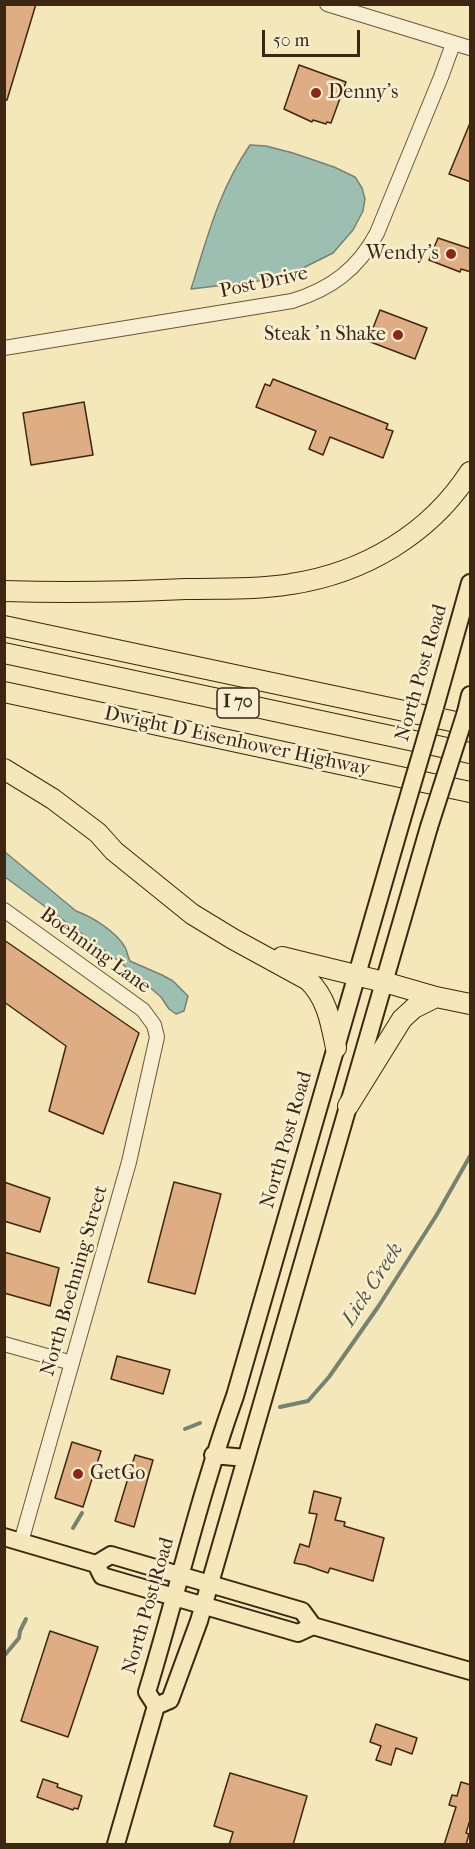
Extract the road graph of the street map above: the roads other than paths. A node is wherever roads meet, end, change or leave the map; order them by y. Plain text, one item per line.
1 (327, 4) edge
2 (453, 44) junction
3 (471, 48) edge
4 (4, 348) edge
5 (471, 472) edge
6 (471, 583) edge
7 (4, 591) edge
8 (4, 626) edge
9 (4, 653) edge
10 (4, 692) edge
11 (471, 695) edge
12 (468, 718) edge
13 (471, 753) edge
14 (4, 769) edge
15 (471, 792) edge
16 (4, 910) edge
17 (253, 949) junction
18 (357, 975) junction
19 (384, 982) junction
20 (436, 997) junction
21 (471, 1004) edge
22 (156, 1030) joint
23 (336, 1048) junction
24 (348, 1106) junction
25 (4, 1344) edge
26 (72, 1363) junction
27 (213, 1455) junction
28 (246, 1458) junction
29 (13, 1540) edge
30 (96, 1564) junction
31 (181, 1576) junction
32 (210, 1584) junction
33 (175, 1598) junction
34 (203, 1606) junction
35 (313, 1626) junction
36 (471, 1671) edge
37 (156, 1706) junction
38 (116, 1845) edge

1 - 2 street
2 - 3 street
2 - 4 street, Post Drive
5 - 7 highway
6 - 18 main road, North Post Road, bridge
8 - 12 highway
9 - 13 highway, Dwight D Eisenhower Highway / I 70
10 - 15 highway, Dwight D Eisenhower Highway / I 70
11 - 12 main road, North Post Road
12 - 19 main road, North Post Road, bridge
14 - 17 highway
16 - 22 street, Boehning Lane
17 - 18 highway
17 - 23 highway
18 - 19 highway
18 - 23 main road, North Post Road
19 - 20 highway
19 - 24 main road, North Post Road
20 - 21 highway
20 - 24 highway
22 - 26 street, North Boehning Street
23 - 27 main road, North Post Road
24 - 28 main road, North Post Road
25 - 26 street
26 - 29 street, North Boehning Street
27 - 28 main road
27 - 31 main road, North Post Road
28 - 32 main road, North Post Road
29 - 30 main road
30 - 31 main road
30 - 33 main road
31 - 32 main road
31 - 33 main road, North Post Road
32 - 34 main road, North Post Road
32 - 35 main road
33 - 34 main road
33 - 37 main road, North Post Road
34 - 35 main road
34 - 37 main road, North Post Road
35 - 36 main road
37 - 38 main road, North Post Road

